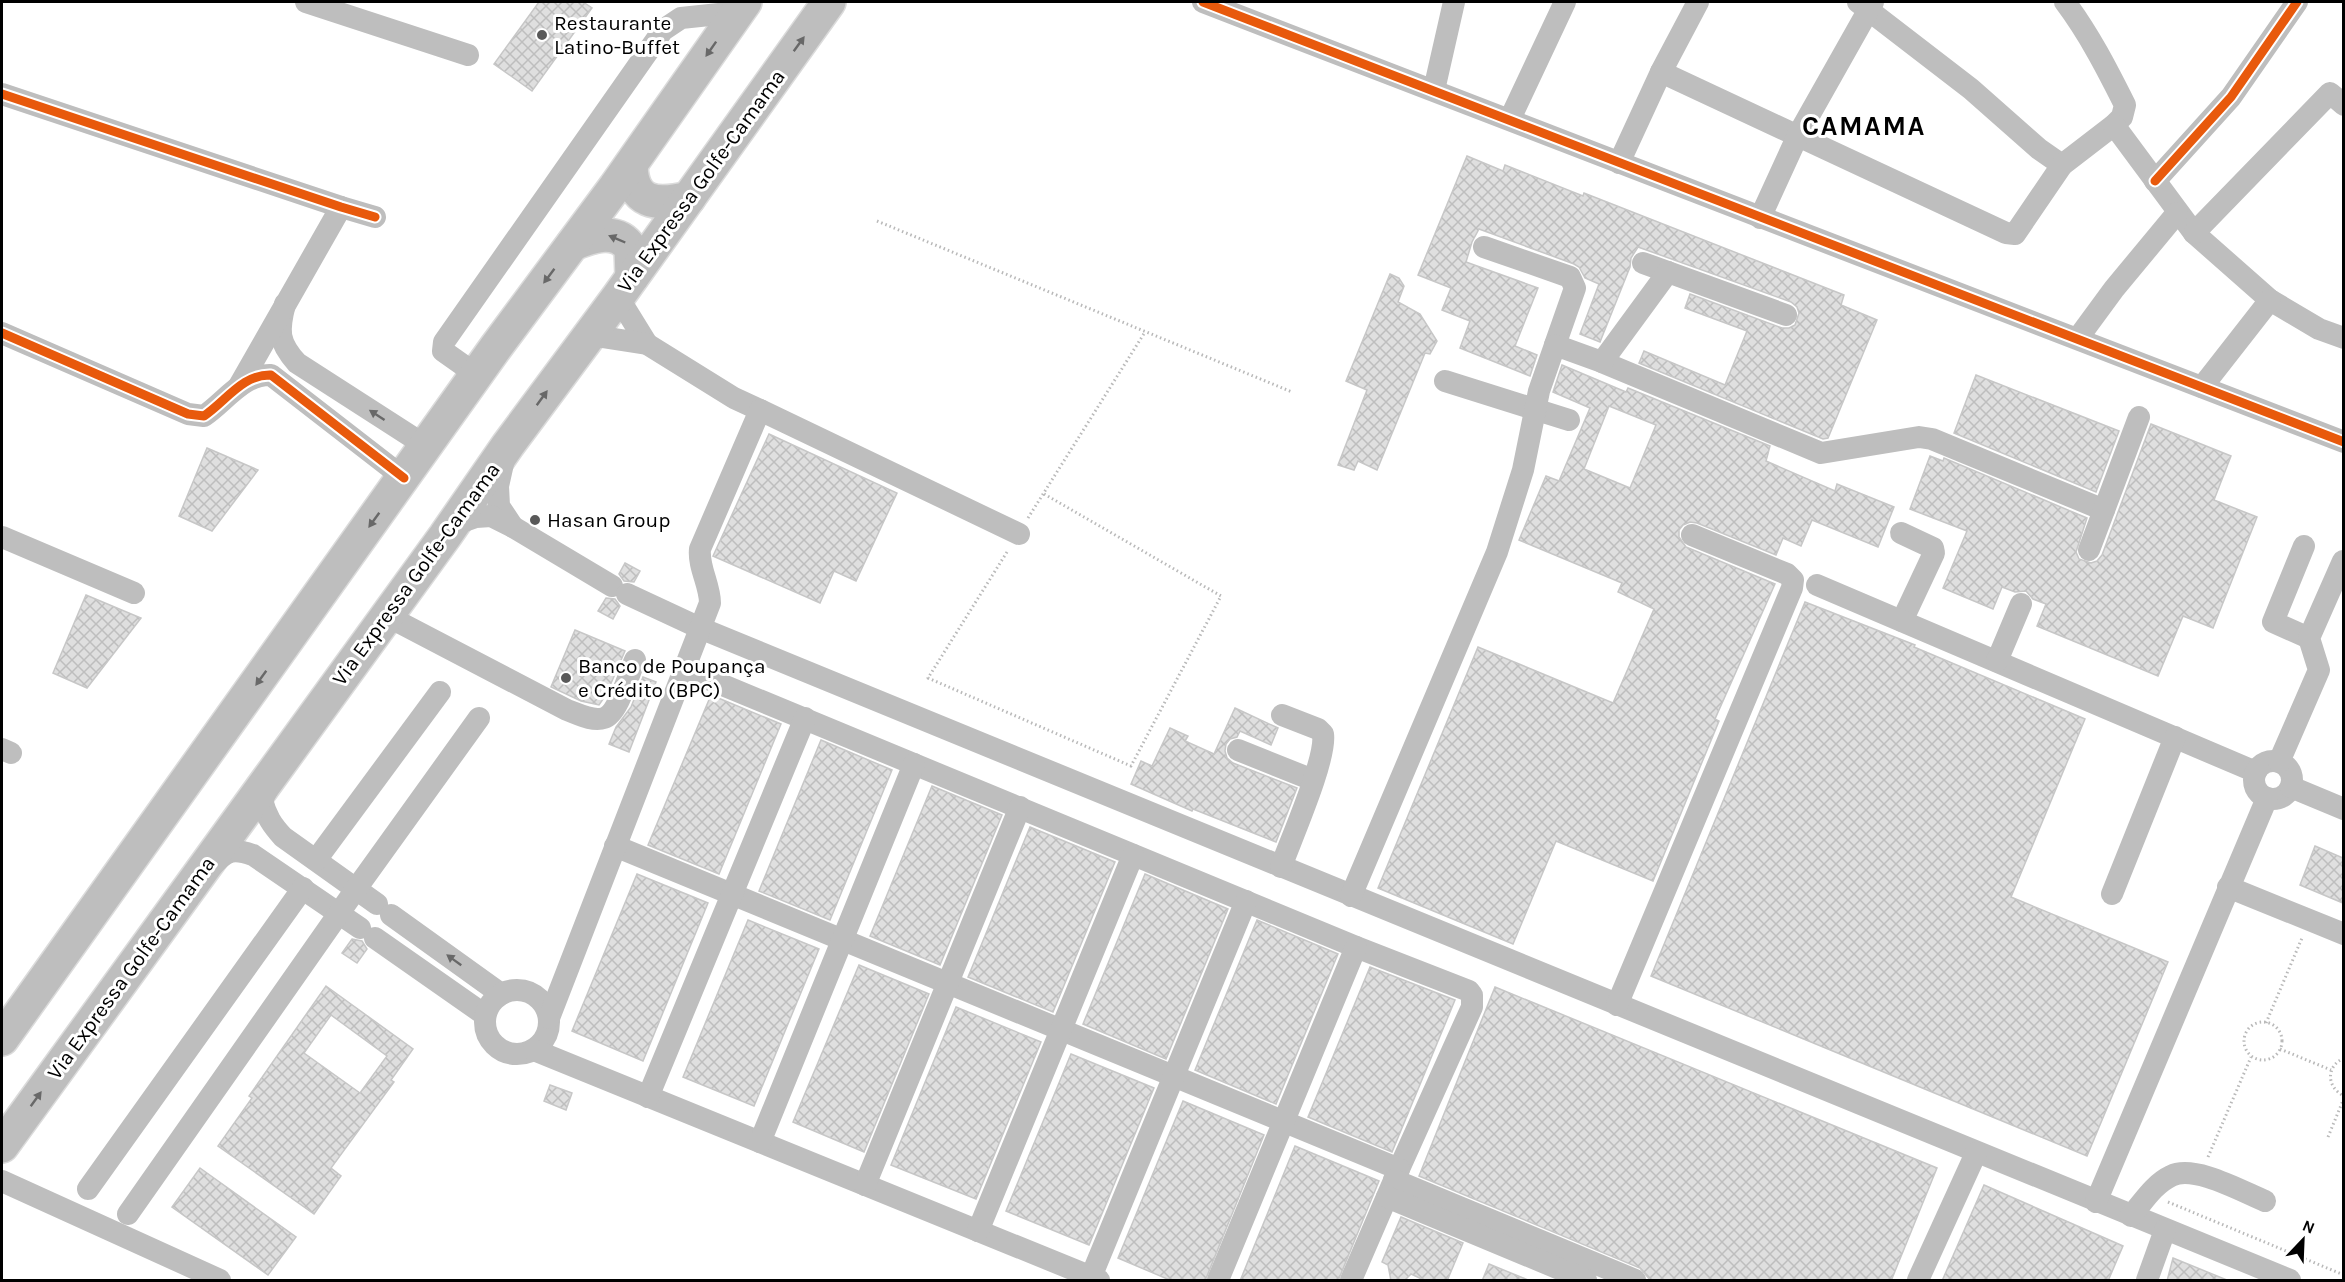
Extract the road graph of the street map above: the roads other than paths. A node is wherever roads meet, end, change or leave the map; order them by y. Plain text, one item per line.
1 (306, 2) edge
2 (830, 2) edge
3 (1203, 2) edge
4 (1454, 2) edge
5 (1565, 2) edge
6 (1698, 2) edge
7 (2065, 2) edge
8 (2296, 2) edge
9 (1867, 4) edge
10 (741, 7) edge
11 (468, 55) dead end
12 (1661, 72) junction
13 (1434, 90) junction
14 (2339, 93) edge
15 (2, 94) edge
16 (1510, 119) junction
17 (2114, 126) junction
18 (1798, 135) junction
19 (1619, 163) junction
20 (631, 165) junction
21 (2062, 165) junction
22 (2155, 181) junction
23 (689, 198) junction
24 (341, 207) junction
25 (2177, 213) junction
26 (375, 217) dead end
27 (1760, 218) junction
28 (2194, 233) junction
29 (573, 244) junction
30 (1484, 247) dead end
31 (1644, 263) dead end
32 (1668, 272) junction
33 (625, 287) junction
34 (2270, 300) junction
35 (285, 304) junction
36 (1786, 315) dead end
37 (2, 333) edge
38 (589, 335) junction
39 (2078, 338) junction
40 (2343, 338) edge
41 (647, 344) junction
42 (1555, 345) junction
43 (1602, 362) junction
44 (477, 375) junction
45 (1445, 381) dead end
46 (2202, 387) junction
47 (237, 389) junction
48 (1535, 409) junction
49 (760, 410) junction
50 (2139, 417) dead end
51 (1569, 420) dead end
52 (2343, 442) edge
53 (508, 445) junction
54 (426, 446) junction
55 (404, 478) junction
56 (2104, 510) junction
57 (513, 527) junction
58 (1019, 534) road end
59 (1901, 534) dead end
60 (1692, 535) dead end
61 (445, 536) junction
62 (2, 537) edge
63 (2304, 546) dead end
64 (2089, 550) dead end
65 (2343, 561) edge
66 (1817, 585) dead end
67 (134, 593) dead end
68 (2021, 604) dead end
69 (387, 616) junction
70 (1902, 621) junction
71 (700, 628) junction
72 (2309, 638) junction
73 (635, 660) dead end
74 (1997, 661) junction
75 (684, 669) junction
76 (440, 692) dead end
77 (1282, 716) dead end
78 (479, 718) dead end
79 (805, 718) junction
80 (2175, 736) junction
81 (1238, 750) dead end
82 (288, 751) junction
83 (2278, 762) junction
84 (914, 764) junction
85 (2256, 772) junction
86 (1313, 780) junction
87 (2291, 787) junction
88 (2267, 798) junction
89 (1020, 807) junction
90 (2343, 809) edge
91 (615, 846) junction
92 (1133, 855) junction
93 (316, 860) junction
94 (1281, 867) junction
95 (2228, 887) junction
96 (303, 888) junction
97 (356, 890) junction
98 (187, 892) junction
99 (732, 894) junction
100 (2112, 894) dead end
101 (1351, 896) junction
102 (1246, 901) junction
103 (339, 914) junction
104 (2343, 934) edge
105 (843, 939) junction
106 (1356, 947) junction
107 (948, 983) junction
108 (501, 994) junction
109 (1617, 1005) junction
110 (485, 1015) junction
111 (549, 1018) junction
112 (1061, 1029) junction
113 (2, 1038) edge
114 (534, 1050) junction
115 (1174, 1076) junction
116 (648, 1097) junction
117 (1284, 1122) junction
118 (760, 1142) junction
119 (2, 1146) edge
120 (1976, 1153) junction
121 (2, 1181) edge
122 (1393, 1182) junction
123 (865, 1185) junction
124 (88, 1189) dead end
125 (2265, 1201) dead end
126 (2096, 1202) junction
127 (128, 1214) dead end
128 (2131, 1216) junction
129 (2165, 1230) junction
130 (978, 1231) junction
131 (1095, 1279) edge
132 (1582, 1280) edge
133 (220, 1281) edge
134 (1218, 1281) edge
135 (1351, 1281) edge
136 (1635, 1281) edge
137 (1918, 1281) edge
138 (2147, 1281) edge
139 (2290, 1281) edge

1 - 11 street
23 -> 2 highway, Via Expressa Golfe-Camama
3 - 13 street
4 - 13 street
5 - 16 street
6 - 12 street
7 - 17 street
8 - 22 street
9 - 18 street
9 - 21 street
10 -> 20 highway
10 - 44 street
12 - 18 street
12 - 19 street
13 - 16 street
14 - 28 street
15 - 24 street
16 - 19 street
17 - 21 street
17 - 22 street
18 - 21 street
18 - 27 street
19 - 27 street
20 - 23 highway
20 - 29 highway
22 - 25 street
23 - 33 highway, Via Expressa Golfe-Camama
24 - 26 street
24 - 35 street
25 - 28 street
25 - 39 street
27 - 39 street
28 - 34 street
33 -> 29 highway
29 -> 44 highway
30 - 42 street
31 - 32 street
32 - 36 street
32 - 43 street
33 - 38 highway, Via Expressa Golfe-Camama
33 - 41 street
34 - 40 street
34 - 46 street
35 - 47 street
54 -> 35 street
37 - 47 street
38 - 41 street
53 -> 38 highway, Via Expressa Golfe-Camama
39 - 46 street
41 - 49 street
42 - 43 street
42 - 48 street
43 - 56 street
44 - 54 highway
45 - 48 street
46 - 52 street
47 - 55 street
48 - 51 street
48 - 101 street
49 - 58 street
49 - 71 street
50 - 56 street
53 - 57 street
53 - 61 highway, Via Expressa Golfe-Camama
54 - 55 highway
55 -> 113 highway
56 - 64 street
57 - 61 street
57 - 71 street
59 - 70 street
60 - 109 street
61 - 69 highway, Via Expressa Golfe-Camama
62 - 67 street
63 - 72 street
65 - 72 street
66 - 70 street
68 - 74 street
69 - 73 street
69 - 82 highway, Via Expressa Golfe-Camama
70 - 74 street
71 - 75 street
71 - 94 street
72 - 83 street
74 - 80 street
75 - 79 street
75 - 91 street
76 - 93 street
77 - 86 street
78 - 97 street
79 - 84 street
79 - 99 street
80 - 85 street
80 - 100 street
81 - 86 street
82 - 93 street
82 - 98 highway, Via Expressa Golfe-Camama
83 - 85 street
83 - 87 street
84 - 89 street
84 - 105 street
85 - 88 street
86 - 94 street
87 - 88 street
87 - 90 street
88 - 95 street
89 - 92 street
89 - 107 street
91 - 99 street
91 - 111 street
92 - 102 street
92 - 112 street
93 - 97 street
94 - 101 street
95 - 104 street
95 - 126 street
96 - 98 street
96 - 103 street
96 - 124 street
97 - 103 street
108 -> 97 street
119 -> 98 highway, Via Expressa Golfe-Camama
99 - 105 street
99 - 116 street
101 - 109 street
102 - 106 street
102 - 115 street
103 - 110 street
103 - 127 street
105 - 107 street
105 - 118 street
106 - 117 street
106 - 122 street
107 - 112 street
107 - 123 street
108 - 110 street
108 - 111 street
109 - 120 street
110 - 114 street
111 - 114 street
112 - 115 street
112 - 130 street
114 - 116 street
115 - 117 street
115 - 131 street
116 - 118 street
117 - 122 street
117 - 134 street
118 - 123 street
120 - 126 street
120 - 137 street
121 - 133 street
122 - 132 street
122 - 135 street
122 - 136 street
123 - 130 street
125 - 128 street
126 - 128 street
128 - 129 street
129 - 138 street
129 - 139 street
130 - 131 street

